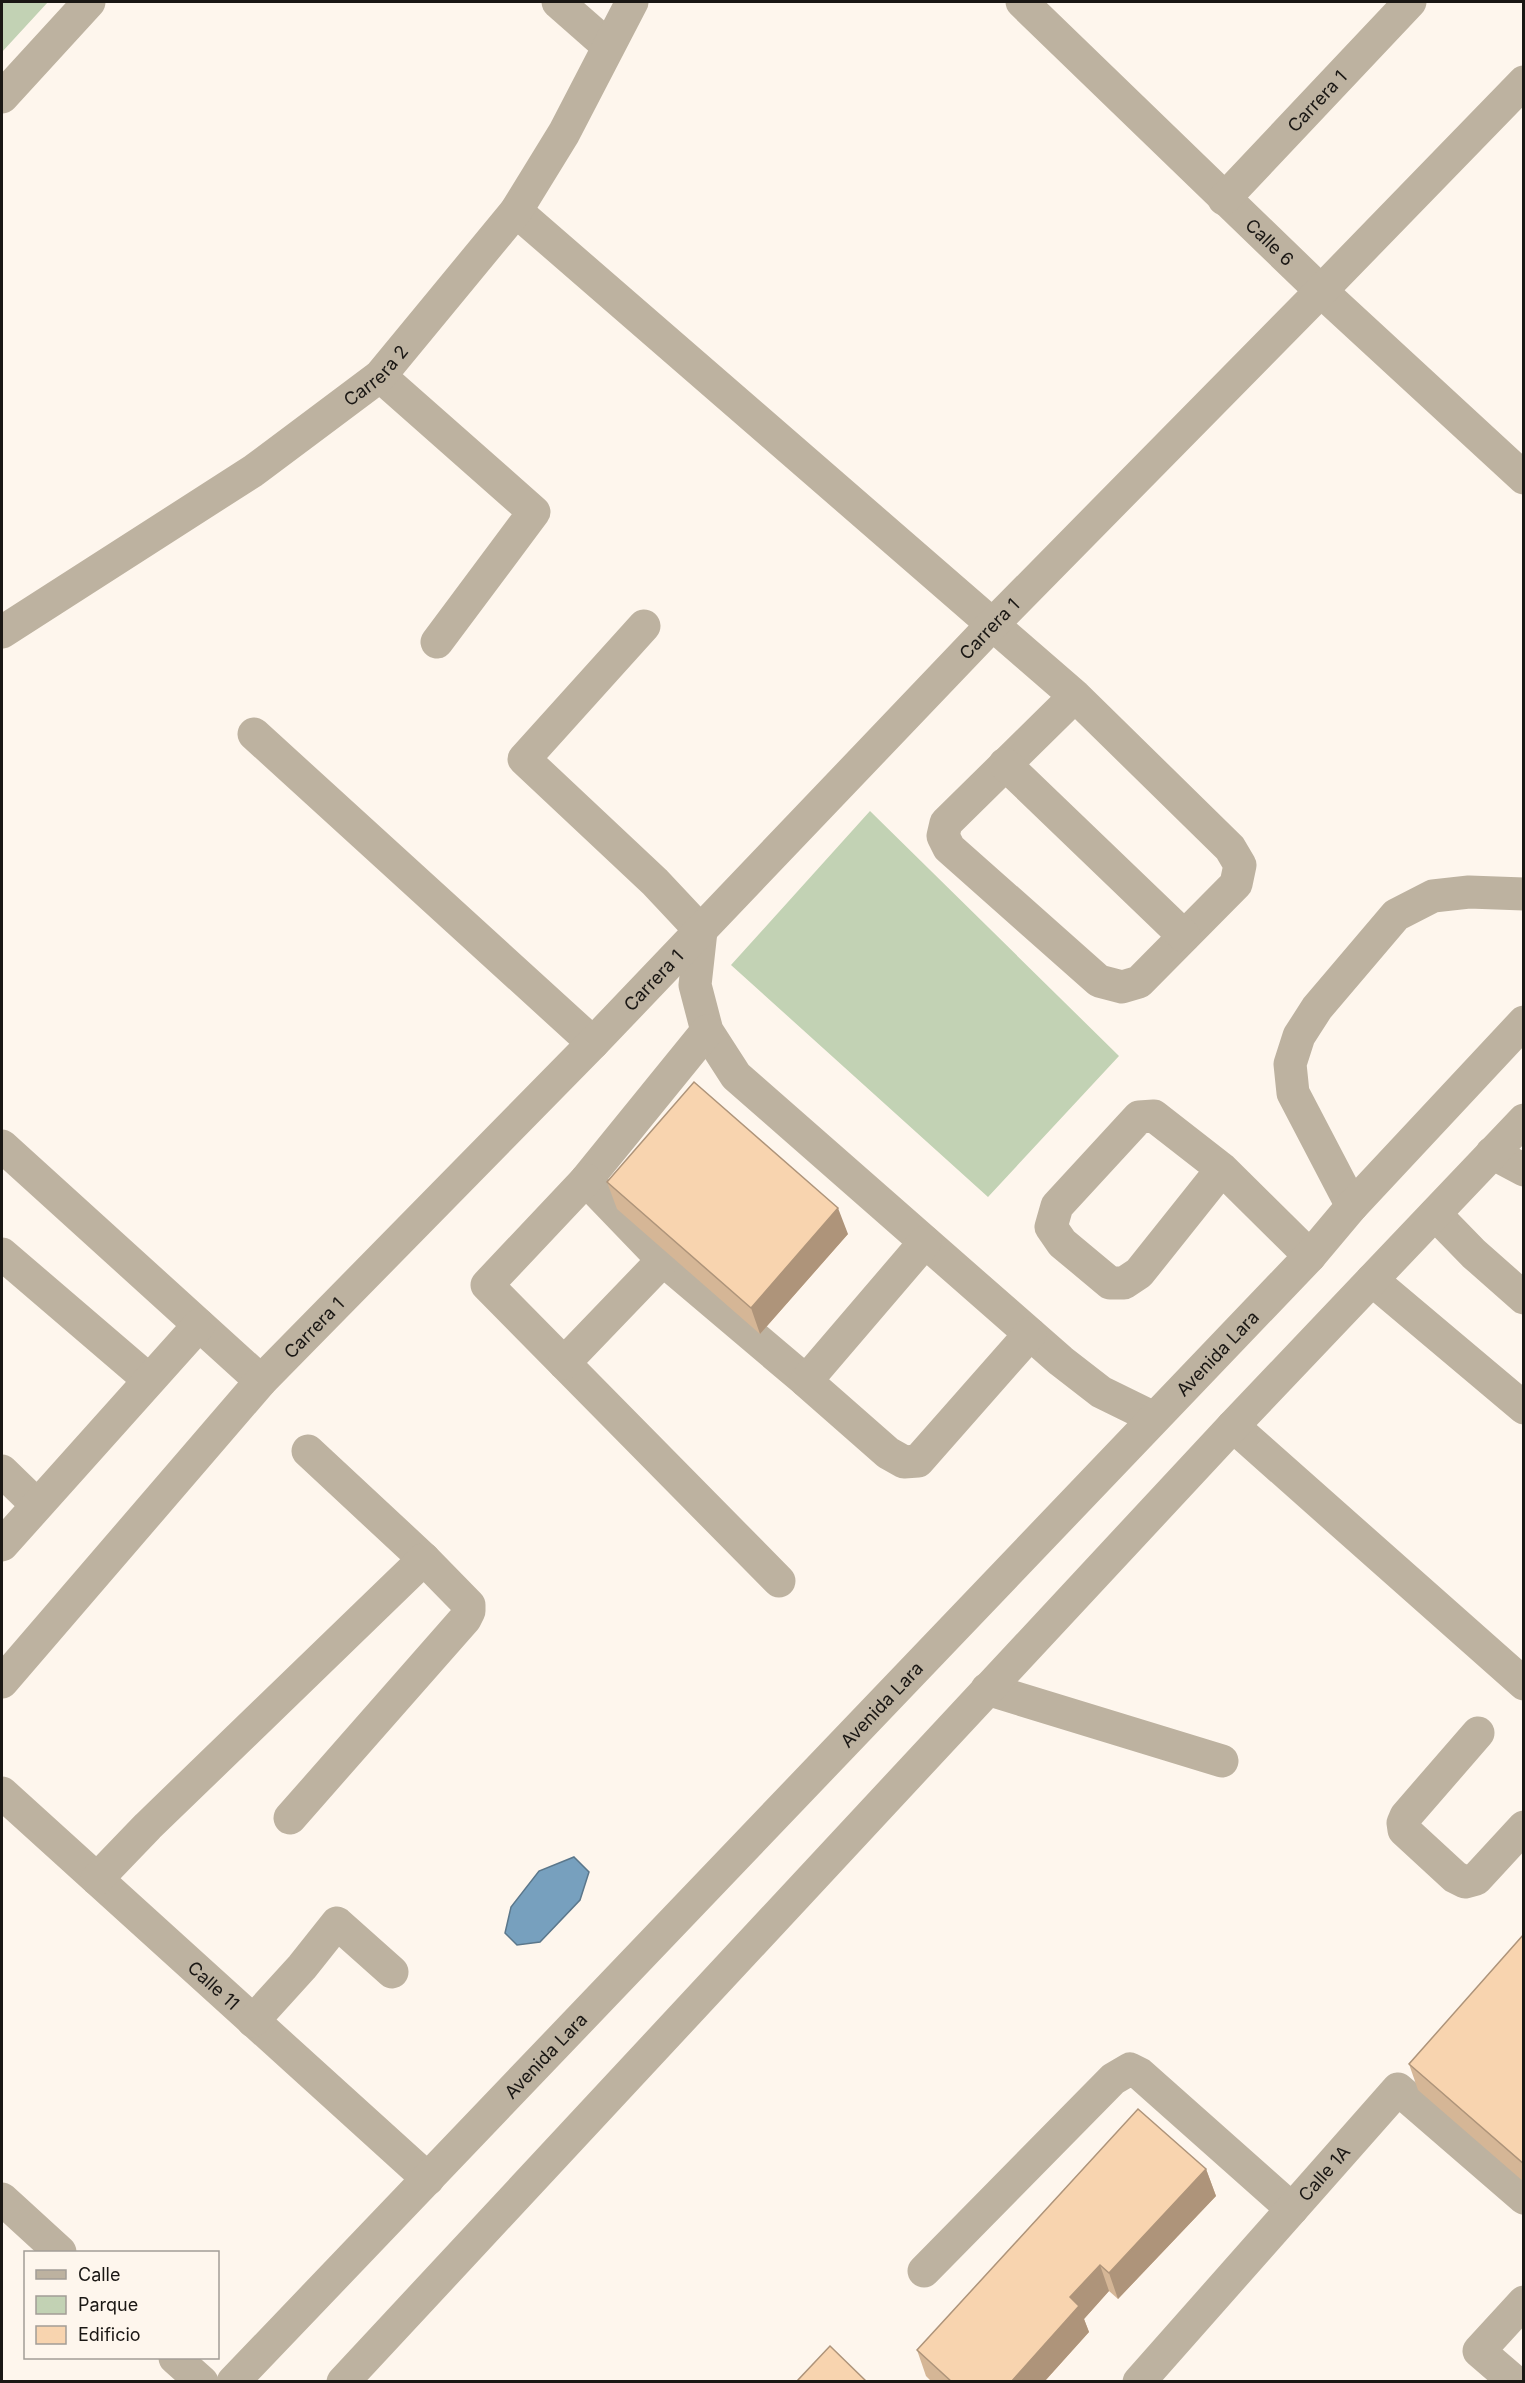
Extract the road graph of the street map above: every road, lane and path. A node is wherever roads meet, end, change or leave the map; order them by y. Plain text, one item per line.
1 (88, 2) edge
2 (558, 2) edge
3 (632, 2) edge
4 (1022, 2) edge
5 (1410, 2) edge
6 (608, 46) junction
7 (1523, 83) edge
8 (2, 97) edge
9 (1224, 199) junction
10 (516, 211) junction
11 (1321, 291) junction
12 (380, 376) junction
13 (1524, 478) edge
14 (993, 624) junction
15 (644, 626) dead end
16 (2, 632) edge
17 (436, 642) dead end
18 (1075, 696) junction
19 (254, 734) dead end
20 (1005, 764) junction
21 (1524, 894) edge
22 (700, 931) junction
23 (1185, 936) junction
24 (1524, 1022) edge
25 (707, 1031) junction
26 (593, 1043) junction
27 (1524, 1120) edge
28 (2, 1146) edge
29 (1492, 1153) junction
30 (1222, 1169) junction
31 (1524, 1170) edge
32 (586, 1180) junction
33 (1352, 1206) junction
34 (1435, 1214) junction
35 (926, 1242) junction
36 (2, 1254) edge
37 (1310, 1256) junction
38 (663, 1260) junction
39 (1371, 1280) junction
40 (1524, 1298) edge
41 (199, 1325) junction
42 (1030, 1334) junction
43 (564, 1363) junction
44 (149, 1380) junction
45 (261, 1381) junction
46 (807, 1382) junction
47 (1524, 1408) edge
48 (1154, 1418) junction
49 (1233, 1426) junction
50 (308, 1451) dead end
51 (2, 1471) edge
52 (38, 1505) junction
53 (2, 1545) edge
54 (423, 1559) junction
55 (779, 1581) dead end
56 (2, 1682) edge
57 (1524, 1684) edge
58 (987, 1689) junction
59 (1478, 1734) dead end
60 (1221, 1761) dead end
61 (2, 1793) edge
62 (290, 1818) dead end
63 (1524, 1827) edge
64 (97, 1879) junction
65 (392, 1972) dead end
66 (253, 2021) junction
67 (1420, 2062) edge
68 (1398, 2089) junction
69 (428, 2179) junction
70 (1524, 2198) edge
71 (2, 2199) edge
72 (1292, 2209) junction
73 (58, 2251) edge
74 (924, 2271) dead end
75 (1524, 2302) edge
76 (176, 2359) edge
77 (202, 2382) edge
78 (233, 2382) edge
79 (343, 2382) edge
80 (1139, 2382) edge
81 (1515, 2382) edge

1 - 8 street
2 - 6 street
3 - 6 street, Carrera 2
4 - 9 street, Calle 6
5 - 9 street, Carrera 1
6 - 10 street, Carrera 2
7 - 11 street, Carrera 1
9 - 11 street, Calle 6
10 - 12 street, Carrera 2
10 - 14 street
11 - 13 street, Calle 6
11 - 14 street, Carrera 1
12 - 16 street, Carrera 2
12 - 17 street
14 - 18 street
14 - 22 street, Carrera 1
15 - 22 street
18 - 20 street
18 - 23 street
19 - 26 street
20 - 23 street
20 - 23 street
21 - 33 street
22 - 25 street
22 - 26 street, Carrera 1
24 - 33 street, Avenida Lara
25 - 32 street
25 - 35 street
26 - 45 street, Carrera 1
27 - 29 street
28 - 41 street
29 - 31 street
29 - 34 street
30 - 30 street
30 - 37 street
32 - 38 street
32 - 43 street
33 - 37 street, Avenida Lara
34 - 39 street
34 - 40 street
35 - 42 street
35 - 46 street
36 - 44 street
37 - 48 street, Avenida Lara
38 - 43 street
38 - 46 street
39 - 47 street
39 - 49 street
41 - 44 street
41 - 45 street
42 - 46 street
42 - 48 street
43 - 55 street
44 - 52 street
45 - 56 street, Carrera 1
48 - 69 street, Avenida Lara
49 - 57 street
49 - 58 street
50 - 54 street
51 - 52 street
52 - 53 street
54 - 62 street
54 - 64 street
58 - 60 street
58 - 79 street
59 - 63 street
61 - 64 street, Calle 11
64 - 66 street, Calle 11
65 - 66 street
66 - 69 street, Calle 11
67 - 68 street, Calle 1A
68 - 70 street
68 - 72 street, Calle 1A
69 - 78 street, Avenida Lara
71 - 73 street
72 - 74 street
72 - 80 street, Calle 1A
75 - 81 street
76 - 77 street

